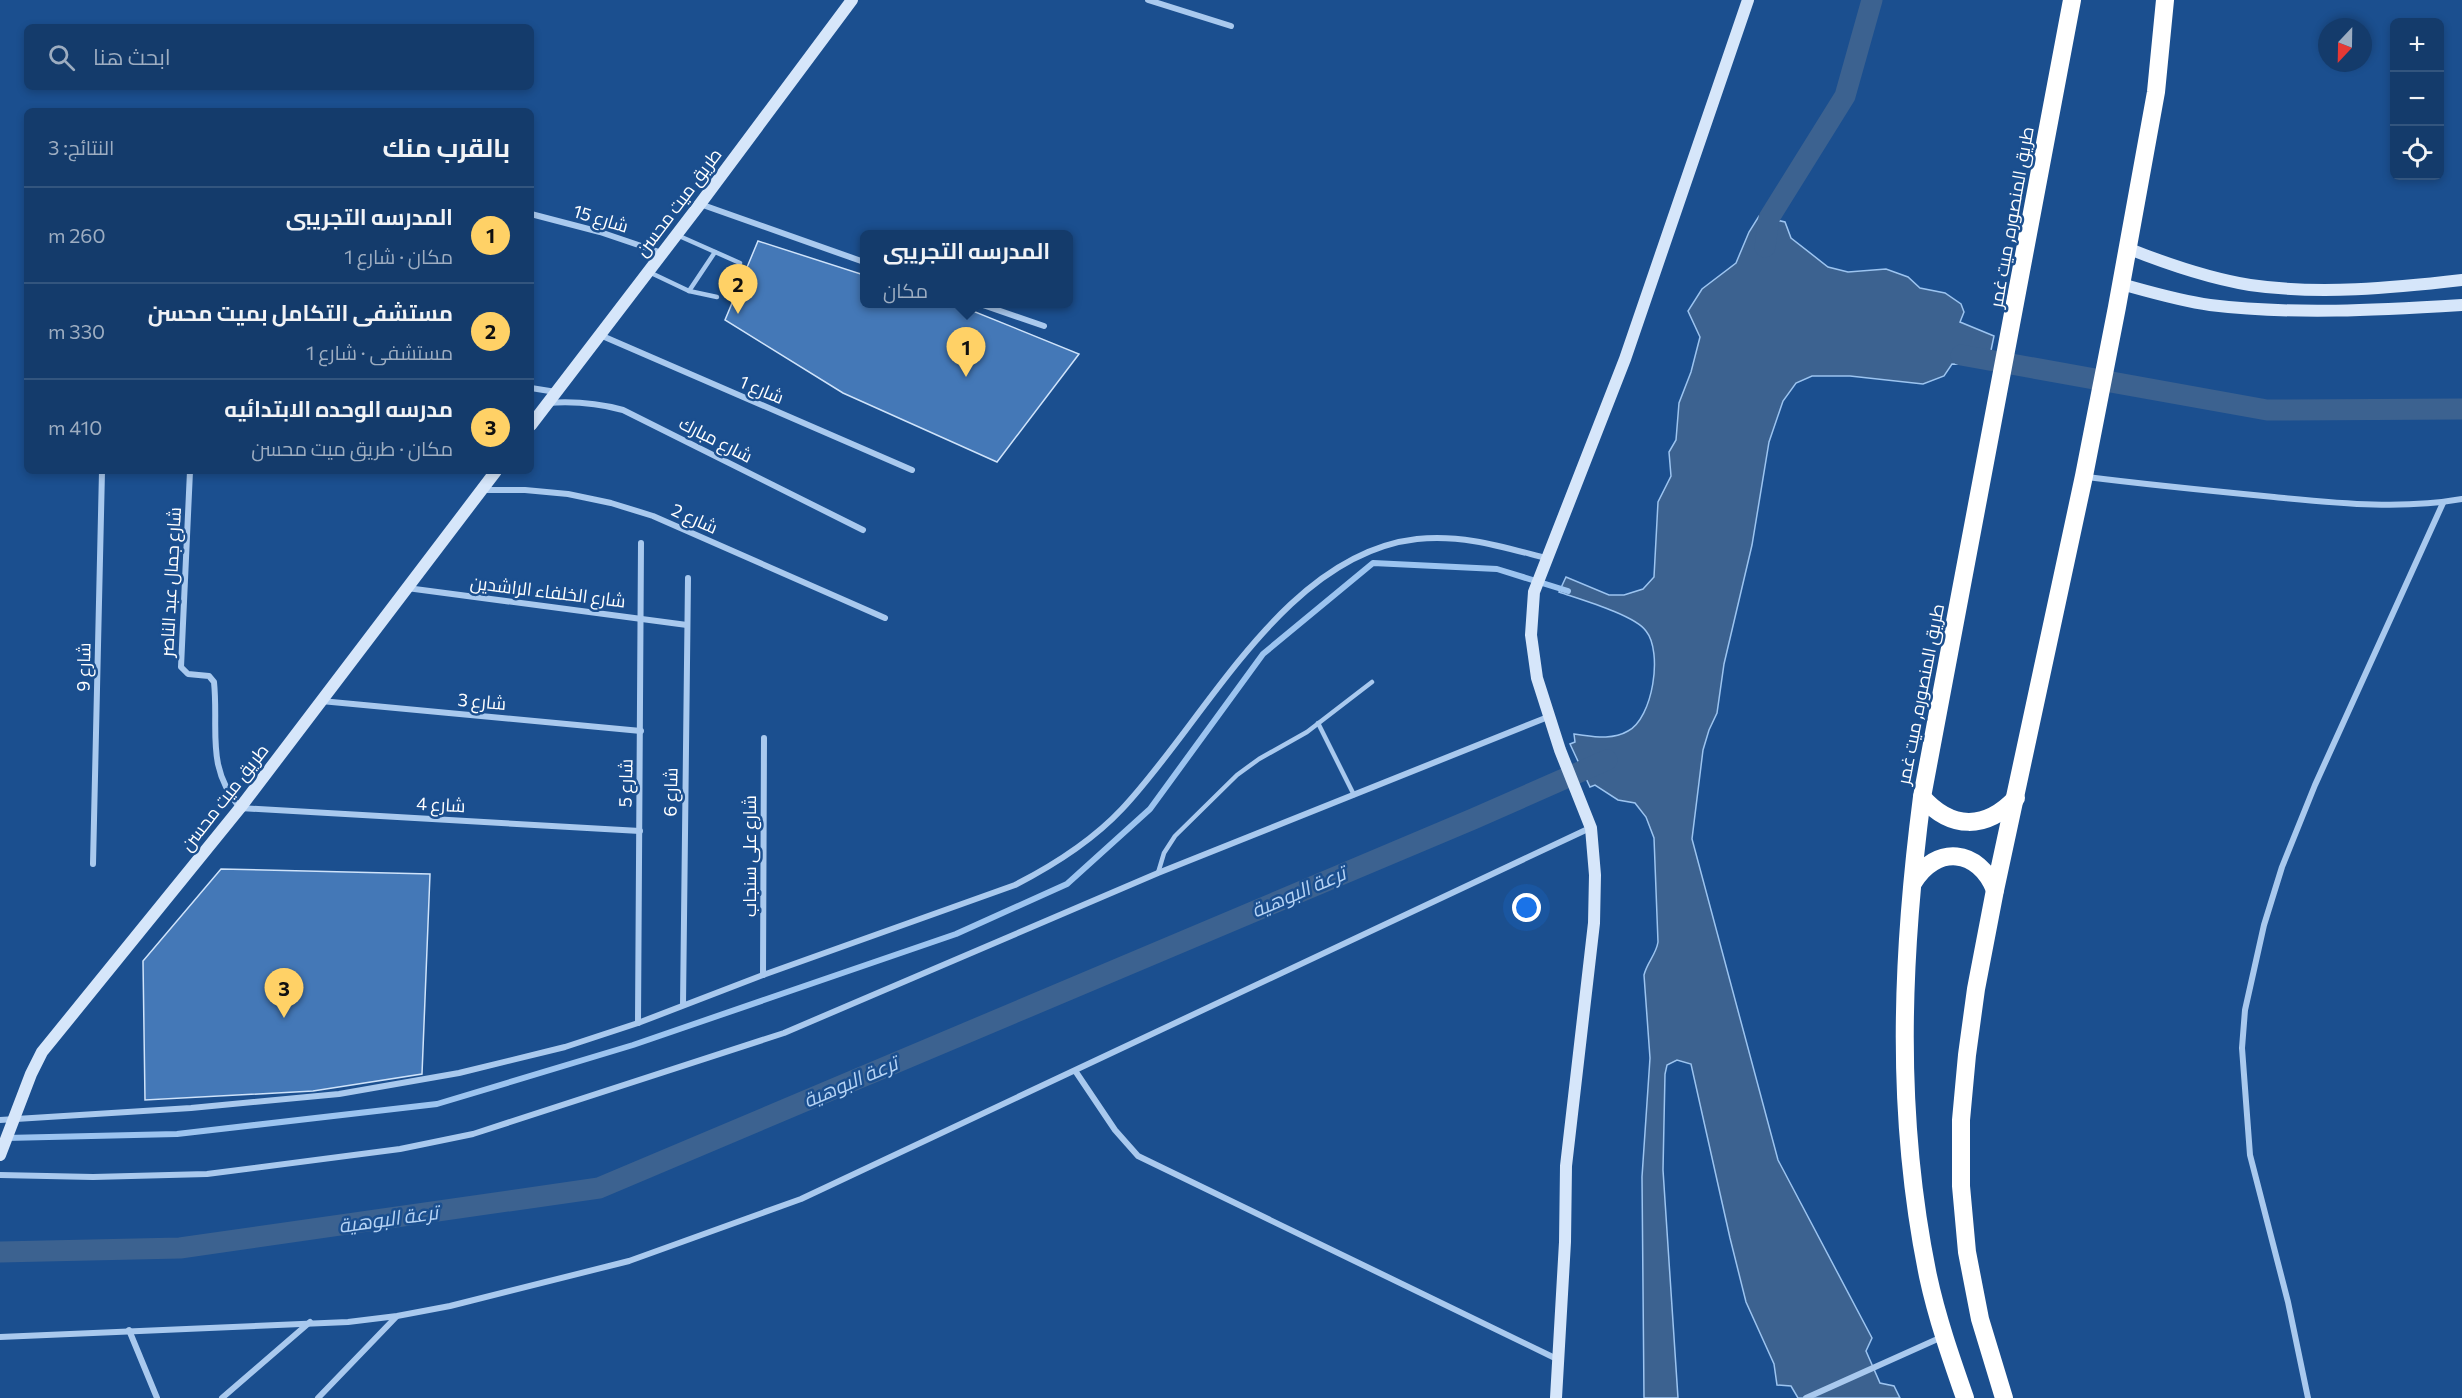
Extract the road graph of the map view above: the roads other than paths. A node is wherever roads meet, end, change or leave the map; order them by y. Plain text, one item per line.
1 (852, 0) edge
2 (1148, 0) edge
3 (1748, 0) edge
4 (2072, 0) edge
5 (2166, 0) edge
6 (1231, 26) dead end
7 (700, 204) junction
8 (534, 215) edge
9 (677, 235) junction
10 (2127, 248) junction
11 (715, 252) junction
12 (662, 253) junction
13 (860, 261) edge
14 (741, 263) dead end
15 (648, 271) junction
16 (2462, 280) edge
17 (2121, 284) junction
18 (689, 291) junction
19 (717, 297) dead end
20 (2462, 305) edge
21 (994, 308) edge
22 (1044, 326) dead end
23 (600, 335) junction
24 (534, 388) edge
25 (556, 392) junction
26 (547, 403) junction
27 (534, 420) edge
28 (912, 470) dead end
29 (102, 474) edge
30 (190, 474) edge
31 (494, 474) edge
32 (2084, 476) junction
33 (482, 490) junction
34 (2462, 499) edge
35 (2443, 503) junction
36 (863, 530) dead end
37 (641, 543) dead end
38 (1546, 558) junction
39 (687, 578) dead end
40 (406, 587) junction
41 (641, 618) junction
42 (885, 618) dead end
43 (687, 625) junction
44 (1372, 682) dead end
45 (320, 701) junction
46 (1548, 717) junction
47 (1318, 723) junction
48 (641, 731) junction
49 (764, 738) dead end
50 (1354, 795) junction
51 (1922, 797) junction
52 (2016, 798) junction
53 (240, 808) junction
54 (1591, 828) junction
55 (640, 831) junction
56 (93, 864) dead end
57 (1158, 873) junction
58 (1913, 884) junction
59 (1995, 890) junction
60 (763, 975) junction
61 (683, 1005) junction
62 (638, 1023) junction
63 (1076, 1072) junction
64 (6, 1120) edge
65 (0, 1155) edge
66 (0, 1175) edge
67 (397, 1317) junction
68 (310, 1322) junction
69 (129, 1330) junction
70 (1944, 1336) junction
71 (0, 1337) edge
72 (1559, 1360) junction
73 (156, 1396) edge
74 (148, 1398) edge
75 (222, 1398) edge
76 (318, 1398) edge
77 (1556, 1398) edge
78 (1806, 1398) edge
79 (1965, 1398) edge
80 (2004, 1398) edge
81 (2308, 1398) edge

1 - 7 main road, طريق ميت محسن
2 - 6 street
3 - 38 main road
4 - 51 highway, طريق المنصوره, ميت غمر
5 - 10 highway
7 - 9 main road, طريق ميت محسن
7 - 13 street
8 - 12 street, شارع 15
9 - 11 lane
9 - 12 main road, طريق ميت محسن
10 - 16 main road
10 - 17 highway
11 - 14 lane
11 - 18 lane
12 - 15 main road, طريق ميت محسن
15 - 18 lane
15 - 23 main road, طريق ميت محسن
17 - 20 main road
17 - 32 highway
18 - 19 lane
21 - 22 street
23 - 25 main road, طريق ميت محسن
23 - 28 street, شارع 1
24 - 25 street
25 - 26 main road, طريق ميت محسن
26 - 27 main road, طريق ميت محسن
26 - 36 street, شارع مبارك
29 - 56 street, شارع 9
30 - 53 street, شارع جمال عبد الناصر
31 - 33 main road, طريق ميت محسن
32 - 35 street
32 - 52 highway
33 - 40 main road, طريق ميت محسن
33 - 42 street, شارع 2
34 - 35 street
35 - 81 street
37 - 41 street, شارع 5
38 - 46 main road
38 - 60 street
39 - 43 street, شارع 6
40 - 41 street, شارع الخلفاء الراشدين
40 - 45 main road, طريق ميت محسن
41 - 43 street, شارع الخلفاء الراشدين
41 - 48 street, شارع 5
43 - 61 street, شارع 6
44 - 47 lane
45 - 48 street, شارع 3
45 - 53 main road, طريق ميت محسن
46 - 50 street
46 - 54 main road
47 - 50 lane
47 - 57 lane
48 - 55 street, شارع 5
49 - 60 street, شارع على سنجاب
50 - 57 street
51 - 52 highway
51 - 58 highway, طريق المنصوره, ميت غمر
52 - 59 highway
53 - 55 street, شارع 4
53 - 64 main road, طريق ميت محسن
54 - 63 street
54 - 72 main road
55 - 62 street, شارع 5
57 - 66 street
58 - 59 highway
58 - 70 highway, طريق المنصوره, ميت غمر
59 - 80 highway
60 - 61 street
61 - 62 street
62 - 64 street
63 - 67 street
63 - 72 street
64 - 65 main road, طريق ميت محسن
67 - 68 street
67 - 76 street
68 - 69 street
68 - 75 street
69 - 71 street
69 - 73 street
70 - 78 street
70 - 79 highway, طريق المنصوره, ميت غمر
72 - 77 main road
73 - 74 street

